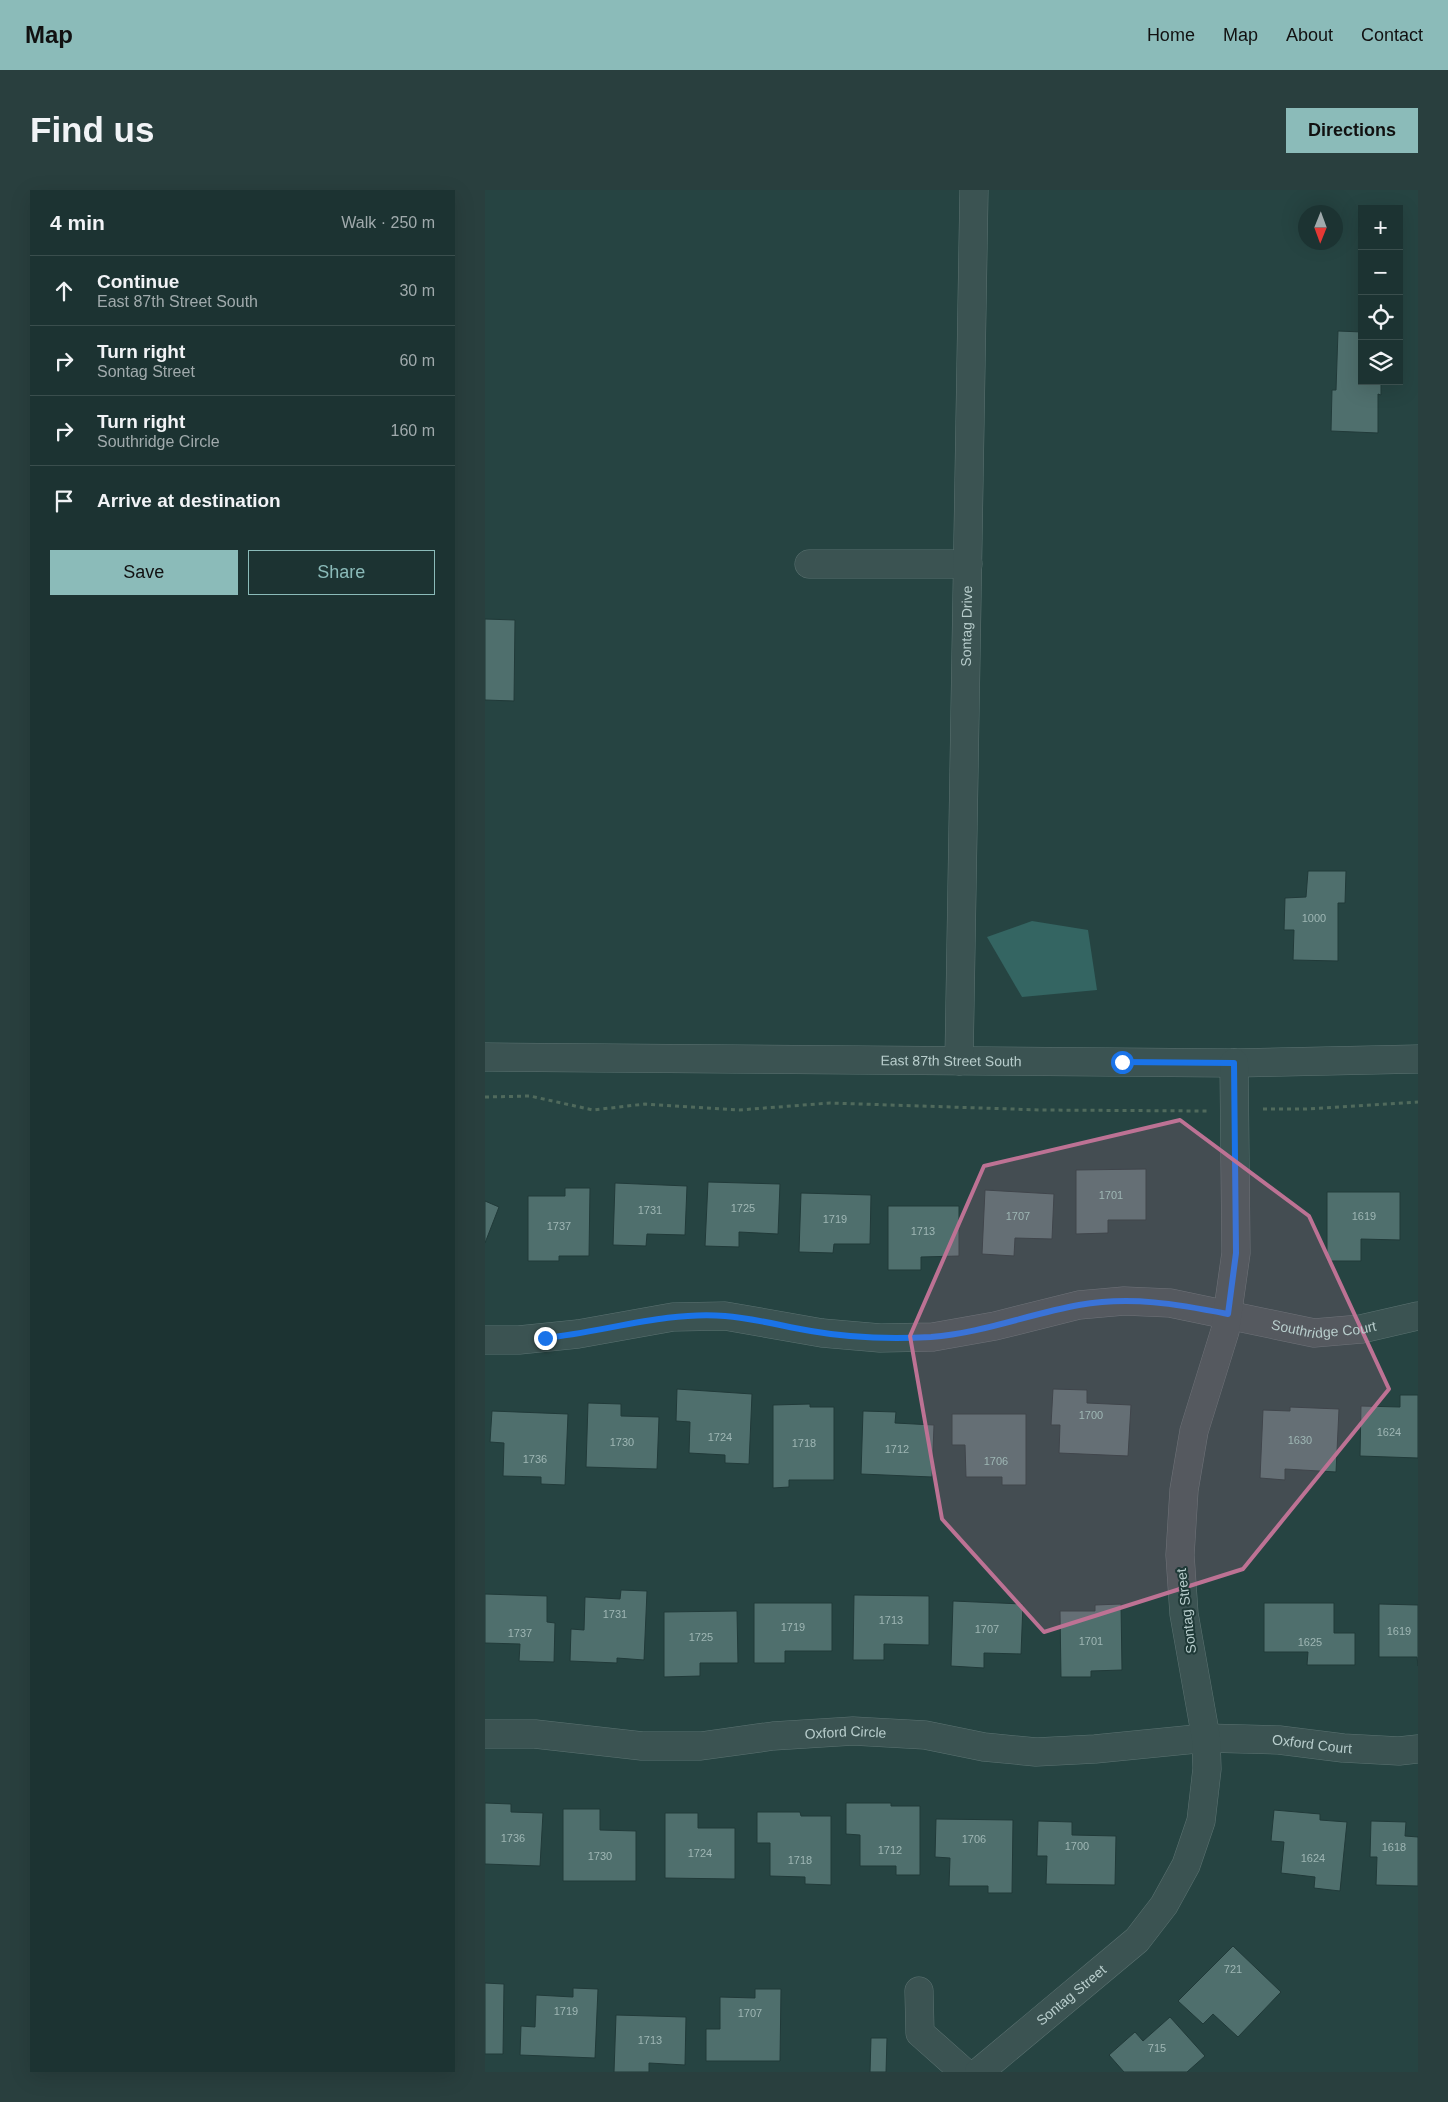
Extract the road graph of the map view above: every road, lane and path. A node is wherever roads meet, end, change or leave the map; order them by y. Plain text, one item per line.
1 (975, 190) edge
2 (809, 564) dead end
3 (968, 564) junction
4 (485, 1057) edge
5 (1418, 1058) edge
6 (959, 1061) junction
7 (1234, 1063) junction
8 (485, 1096) edge
9 (1418, 1102) edge
10 (1235, 1108) junction
11 (1228, 1314) junction
12 (1418, 1316) edge
13 (485, 1340) edge
14 (485, 1734) edge
15 (1206, 1738) junction
16 (1418, 1749) edge
17 (919, 1991) dead end
18 (965, 2072) edge
19 (979, 2072) edge

1 - 3 street, Sontag Drive
2 - 3 street
3 - 6 street, Sontag Drive
4 - 6 street, East 87th Street South
5 - 7 street, East 87th Street South
6 - 7 street, East 87th Street South
7 - 10 street, Sontag Street
8 - 10 path
9 - 10 path
10 - 11 street, Sontag Street
11 - 12 street, Southridge Court
11 - 13 street, Southridge Court
11 - 15 street, Sontag Street
14 - 15 street, Oxford Circle
15 - 16 street, Oxford Court
15 - 19 street, Sontag Street
17 - 18 street

